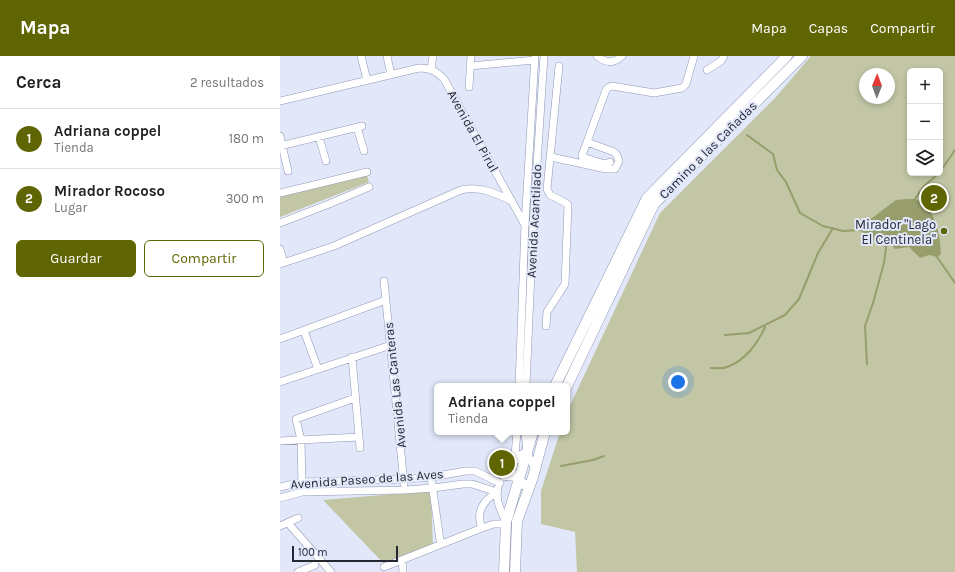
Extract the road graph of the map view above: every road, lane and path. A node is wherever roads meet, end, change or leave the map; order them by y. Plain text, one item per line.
1 (361, 56) edge
2 (387, 56) edge
3 (433, 56) edge
4 (471, 56) edge
5 (544, 56) edge
6 (597, 56) edge
7 (622, 56) edge
8 (694, 56) edge
9 (724, 56) edge
10 (787, 56) edge
11 (802, 56) edge
12 (535, 58) edge
13 (470, 66) junction
14 (559, 66) dead end
15 (431, 69) junction
16 (707, 70) dead end
17 (391, 75) junction
18 (367, 80) junction
19 (469, 87) dead end
20 (280, 101) edge
21 (540, 111) junction
22 (555, 112) junction
23 (280, 136) edge
24 (319, 137) junction
25 (587, 142) junction
26 (281, 146) edge
27 (364, 151) dead end
28 (551, 157) junction
29 (326, 161) dead end
30 (610, 162) dead end
31 (288, 170) dead end
32 (367, 172) dead end
33 (368, 187) dead end
34 (280, 193) edge
35 (512, 201) junction
36 (280, 223) edge
37 (525, 225) junction
38 (533, 226) junction
39 (280, 250) edge
40 (282, 264) edge
41 (384, 281) dead end
42 (386, 300) junction
43 (546, 326) dead end
44 (304, 331) junction
45 (280, 339) edge
46 (391, 345) junction
47 (570, 355) junction
48 (352, 358) junction
49 (580, 359) junction
50 (318, 369) junction
51 (280, 382) edge
52 (519, 383) edge
53 (526, 383) edge
54 (556, 383) edge
55 (568, 383) edge
56 (355, 398) junction
57 (517, 435) edge
58 (525, 435) edge
59 (532, 435) edge
60 (544, 435) edge
61 (359, 437) junction
62 (301, 440) junction
63 (280, 441) edge
64 (360, 448) dead end
65 (527, 454) junction
66 (514, 460) junction
67 (535, 469) junction
68 (431, 477) junction
69 (404, 479) junction
70 (503, 479) junction
71 (520, 479) junction
72 (362, 480) junction
73 (302, 482) junction
74 (280, 487) edge
75 (433, 488) junction
76 (405, 490) junction
77 (528, 490) junction
78 (362, 491) junction
79 (302, 492) junction
80 (497, 492) junction
81 (280, 498) edge
82 (298, 518) dead end
83 (288, 523) junction
84 (506, 523) junction
85 (280, 526) edge
86 (482, 528) junction
87 (440, 540) dead end
88 (402, 561) junction
89 (315, 565) dead end
90 (384, 567) dead end
91 (298, 572) edge
92 (331, 572) edge
93 (403, 572) edge
94 (504, 572) edge
95 (515, 572) edge

1 - 18 street
2 - 17 street
3 - 15 street
4 - 13 street
5 - 21 street, Avenida Acantilado
6 - 7 street
8 - 25 street
9 - 16 street
10 - 47 main road, Camino a las Cañadas
11 - 49 main road, Camino a las Cañadas
12 - 13 street
12 - 37 street, Avenida Acantilado
13 - 19 street
14 - 22 street
15 - 17 street
15 - 35 street, Avenida El Pirul
17 - 18 street
18 - 20 street
21 - 22 street
21 - 38 street, Avenida Acantilado
22 - 28 street
23 - 26 street
24 - 26 street
24 - 27 street
24 - 29 street
25 - 28 street
25 - 30 street
26 - 31 street
28 - 43 street
32 - 34 street
33 - 36 street
35 - 37 street, Avenida El Pirul
35 - 40 street
37 - 38 street
37 - 52 street, Avenida Acantilado
38 - 53 street, Avenida Acantilado
39 - 40 street
41 - 42 street, Avenida Las Canteras
42 - 44 street
42 - 46 street, Avenida Las Canteras
44 - 45 street
44 - 50 street
46 - 48 street
46 - 69 street, Avenida Las Canteras
47 - 49 main road
47 - 54 main road, Camino a las Cañadas
48 - 50 street
48 - 56 street
49 - 55 main road, Camino a las Cañadas
50 - 51 street
56 - 61 street
56 - 62 street
57 - 66 street
58 - 65 street
59 - 65 main road
60 - 67 main road
61 - 62 street
61 - 64 street
62 - 63 street
62 - 73 street
65 - 66 main road
65 - 67 street
65 - 71 main road
66 - 70 street
67 - 77 main road
68 - 69 street, Avenida Paseo de las Aves
68 - 70 street, Avenida Paseo de las Aves
68 - 75 street
69 - 72 street, Avenida Paseo de las Aves
69 - 76 street, Avenida Las Canteras
70 - 71 main road
70 - 80 street
71 - 77 main road
71 - 84 main road
72 - 73 street, Avenida Paseo de las Aves
72 - 78 street
73 - 74 street, Avenida Paseo de las Aves
73 - 79 street
75 - 76 street, Avenida Paseo de las Aves
75 - 80 street, Avenida Paseo de las Aves
75 - 87 street
76 - 78 street, Avenida Paseo de las Aves
77 - 95 main road
78 - 79 street, Avenida Paseo de las Aves
79 - 81 street, Avenida Paseo de las Aves
80 - 84 street
80 - 86 street
82 - 83 street
83 - 85 street
83 - 92 street
84 - 86 street
84 - 94 main road
86 - 88 street
88 - 90 street
88 - 93 street
89 - 91 street

